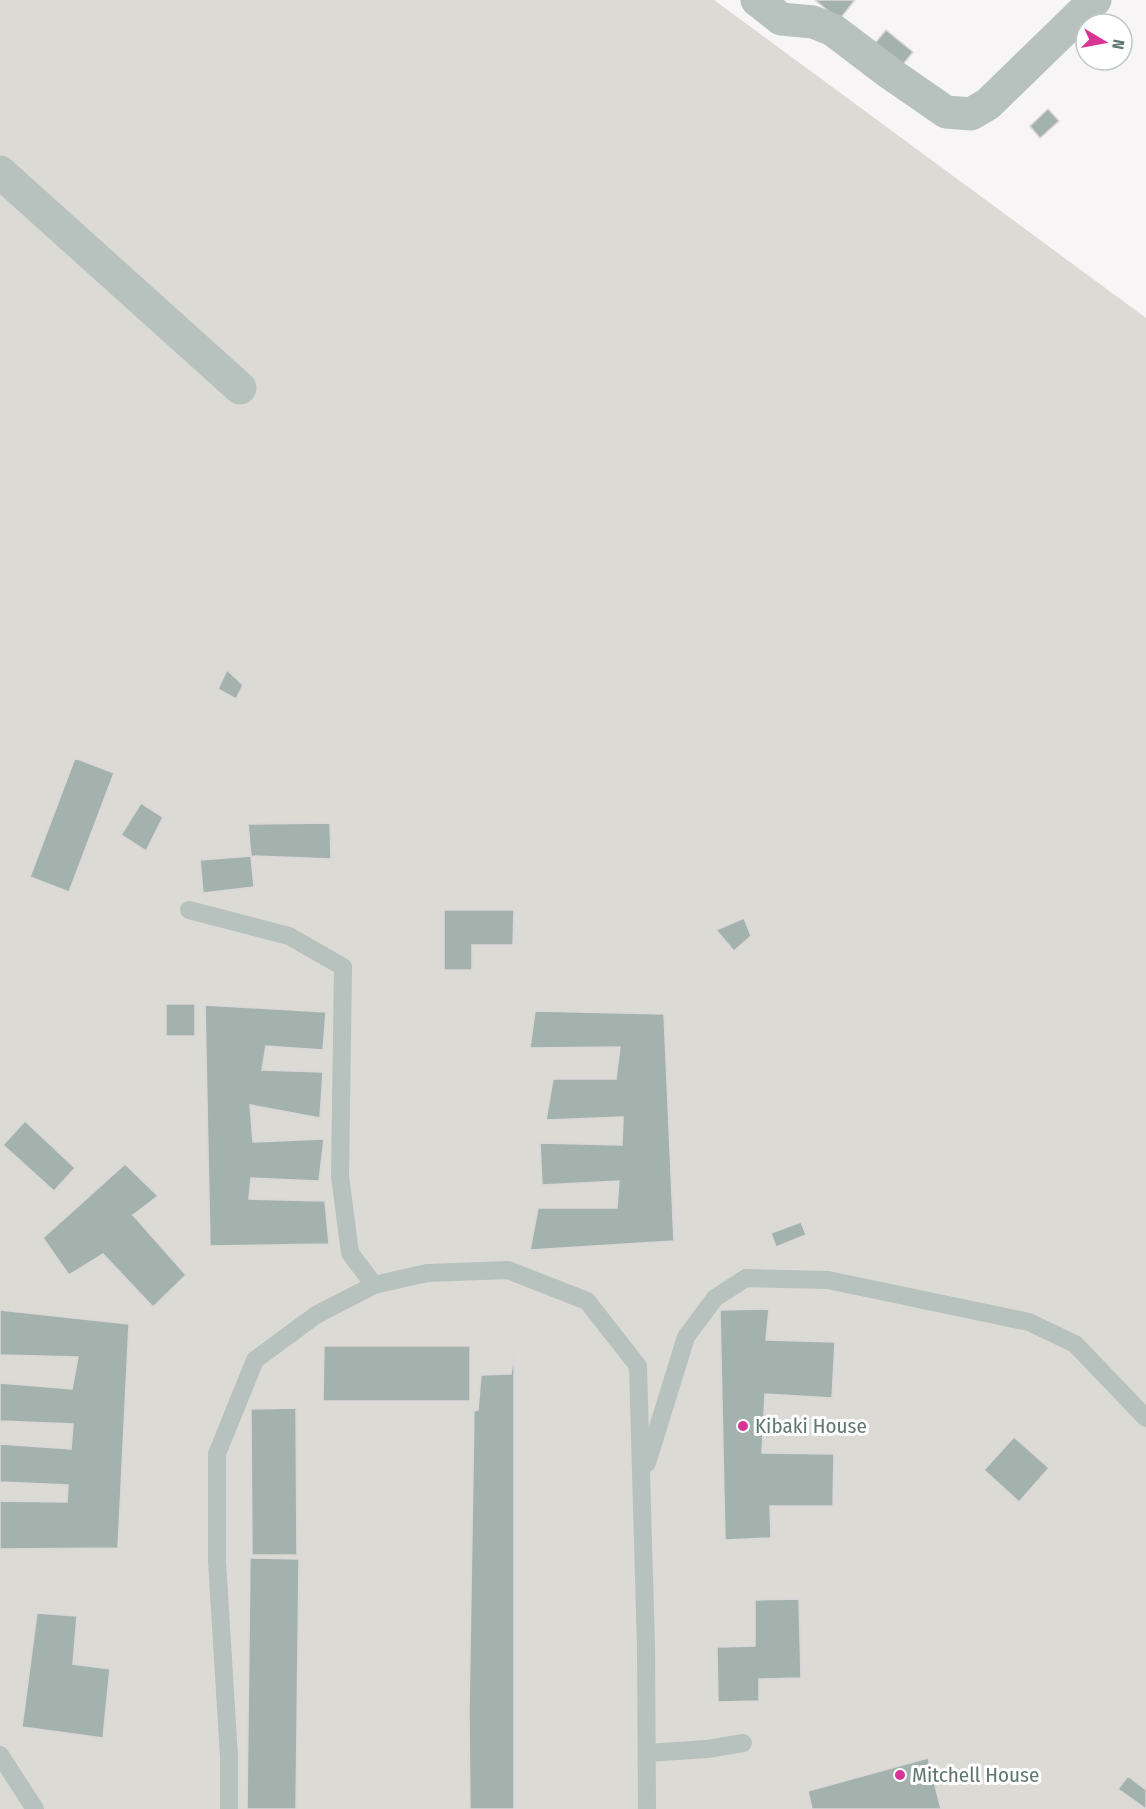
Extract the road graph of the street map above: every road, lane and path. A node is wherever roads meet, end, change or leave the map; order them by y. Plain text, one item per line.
1 (757, 0) edge
2 (1095, 0) edge
3 (0, 172) edge
4 (240, 388) dead end
5 (189, 910) dead end
6 (374, 1285) junction
7 (1146, 1418) edge
8 (641, 1481) junction
9 (742, 1743) dead end
10 (647, 1753) junction
11 (0, 1755) edge
12 (35, 1809) edge
13 (229, 1809) edge
14 (647, 1809) edge

1 - 2 street
3 - 4 street
5 - 6 lane
6 - 8 lane
6 - 13 lane
7 - 8 lane
8 - 10 lane
9 - 10 lane
10 - 14 lane
11 - 12 lane

